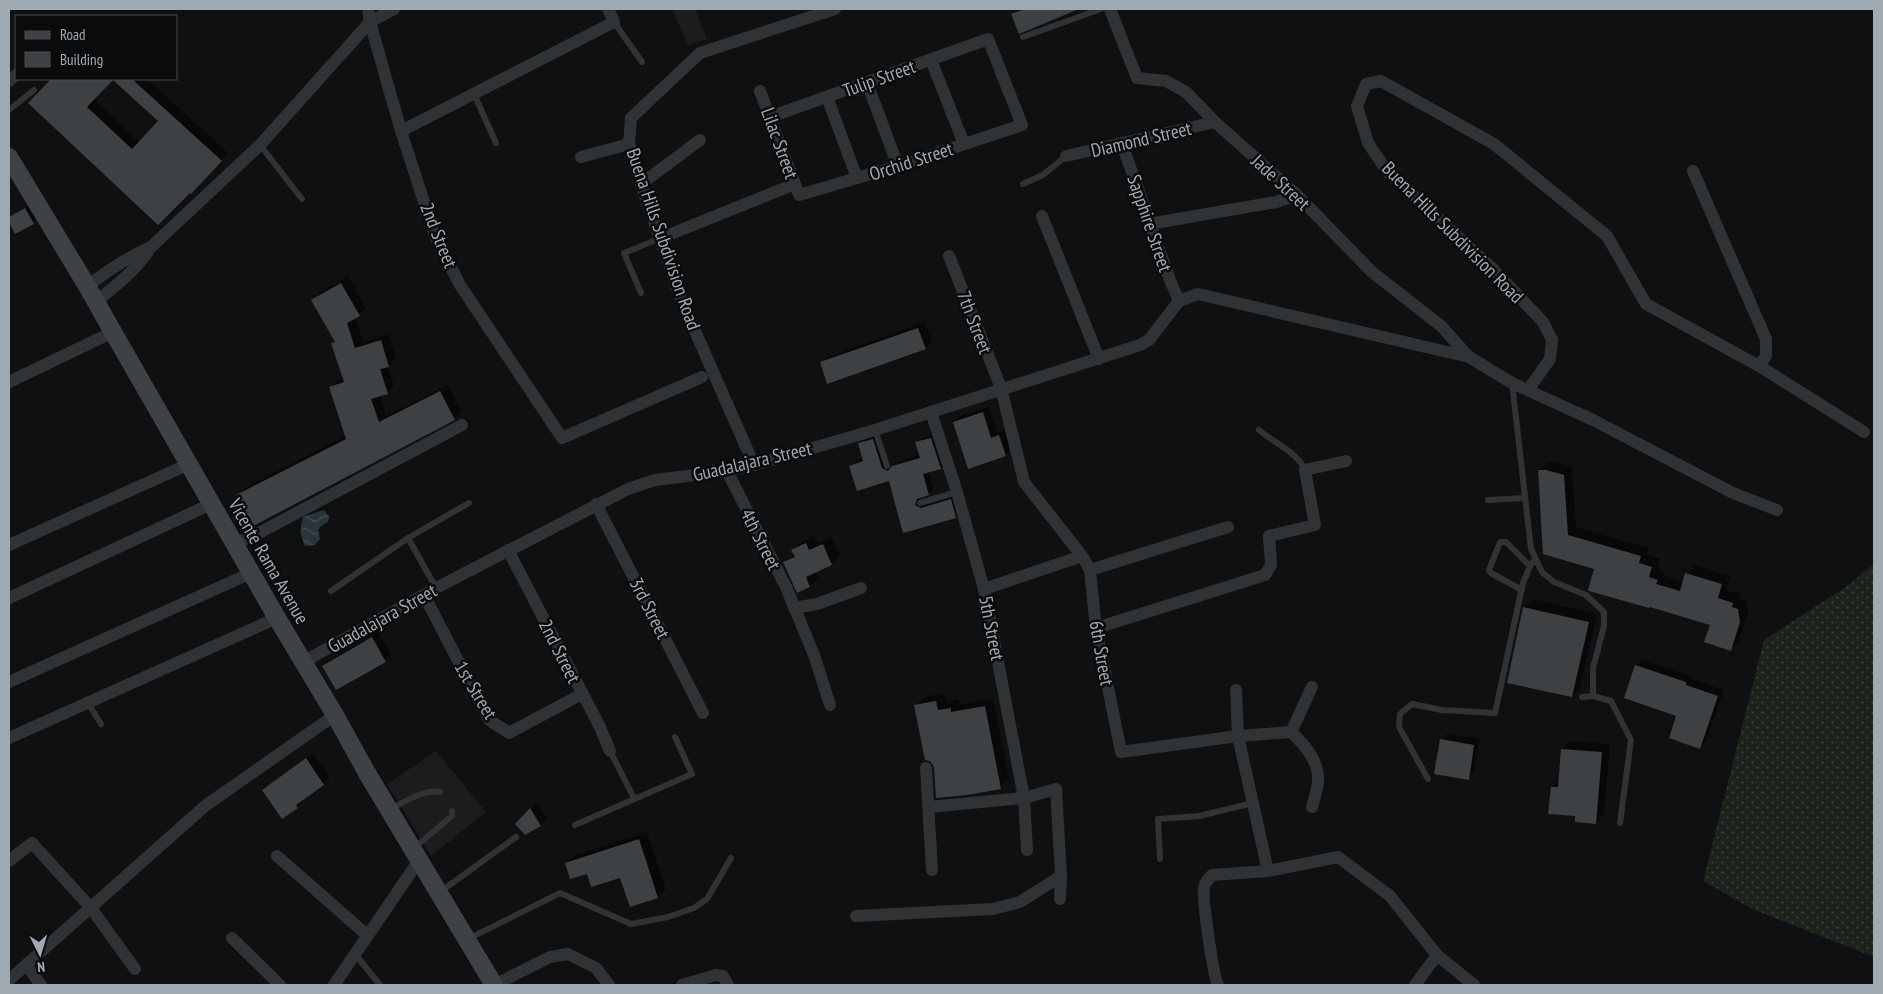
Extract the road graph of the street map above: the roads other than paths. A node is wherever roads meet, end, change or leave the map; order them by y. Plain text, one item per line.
1 (368, 9) edge
2 (394, 9) edge
3 (608, 9) edge
4 (834, 9) edge
5 (1101, 9) edge
6 (1110, 9) edge
7 (370, 22) junction
8 (614, 22) junction
9 (1023, 37) dead end
10 (931, 60) junction
11 (642, 62) dead end
12 (867, 82) junction
13 (34, 90) dead end
14 (760, 91) dead end
15 (474, 94) junction
16 (828, 97) junction
17 (9, 110) edge
18 (770, 117) junction
19 (1215, 122) junction
20 (1022, 125) joint
21 (401, 130) junction
22 (700, 140) dead end
23 (496, 142) dead end
24 (629, 144) junction
25 (964, 144) junction
26 (1122, 144) junction
27 (260, 145) junction
28 (1066, 156) joint
29 (9, 157) edge
30 (581, 157) dead end
31 (898, 166) junction
32 (1693, 171) dead end
33 (857, 178) junction
34 (641, 184) junction
35 (1023, 184) dead end
36 (797, 190) junction
37 (1297, 195) junction
38 (302, 200) dead end
39 (1042, 216) dead end
40 (1149, 224) junction
41 (661, 238) junction
42 (151, 248) junction
43 (949, 256) dead end
44 (87, 286) junction
45 (641, 293) dead end
46 (1179, 301) junction
47 (96, 302) junction
48 (112, 332) junction
49 (1469, 357) junction
50 (1099, 359) junction
51 (1759, 366) junction
52 (702, 377) dead end
53 (9, 382) edge
54 (1512, 383) junction
55 (1001, 388) junction
56 (1528, 390) junction
57 (932, 412) junction
58 (462, 425) dead end
59 (875, 430) junction
60 (1259, 430) dead end
61 (1864, 432) dead end
62 (1346, 461) dead end
63 (189, 464) junction
64 (754, 465) junction
65 (887, 466) dead end
66 (1305, 470) junction
67 (727, 471) junction
68 (957, 492) junction
69 (1525, 498) junction
70 (1488, 500) dead end
71 (469, 503) dead end
72 (920, 503) dead end
73 (211, 504) junction
74 (596, 504) junction
75 (1777, 510) dead end
76 (1228, 527) dead end
77 (408, 538) junction
78 (234, 544) junction
79 (9, 545) edge
80 (508, 550) junction
81 (1082, 556) junction
82 (1535, 558) junction
83 (1530, 566) junction
84 (1090, 570) junction
85 (251, 573) junction
86 (436, 588) junction
87 (861, 588) dead end
88 (984, 589) junction
89 (1522, 590) junction
90 (331, 591) dead end
91 (424, 594) junction
92 (9, 598) edge
93 (794, 608) junction
94 (277, 618) junction
95 (1096, 628) junction
96 (303, 662) junction
97 (9, 682) edge
98 (1312, 687) dead end
99 (1236, 690) dead end
100 (582, 694) junction
101 (1593, 696) junction
102 (1582, 698) dead end
103 (88, 703) junction
104 (830, 705) dead end
105 (703, 713) dead end
106 (335, 715) junction
107 (101, 724) dead end
108 (1291, 732) junction
109 (1238, 736) junction
110 (675, 737) dead end
111 (9, 738) edge
112 (610, 752) joint
113 (926, 768) dead end
114 (1428, 779) dead end
115 (440, 792) dead end
116 (634, 798) junction
117 (1024, 798) junction
118 (1253, 803) junction
119 (929, 807) junction
120 (1312, 807) dead end
121 (389, 809) junction
122 (452, 811) dead end
123 (1620, 823) dead end
124 (575, 826) dead end
125 (516, 837) dead end
126 (1027, 850) dead end
127 (416, 854) junction
128 (277, 856) dead end
129 (731, 858) dead end
130 (1160, 860) dead end
131 (9, 861) edge
132 (932, 870) dead end
133 (1268, 871) junction
134 (1061, 876) junction
135 (440, 893) junction
136 (1060, 899) dead end
137 (91, 908) junction
138 (856, 916) dead end
139 (367, 935) junction
140 (232, 938) dead end
141 (467, 939) junction
142 (356, 954) junction
143 (1437, 955) junction
144 (26, 965) junction
145 (136, 969) dead end
146 (9, 980) edge
147 (41, 985) edge
148 (280, 985) edge
149 (334, 985) edge
150 (380, 985) edge
151 (494, 985) edge
152 (609, 985) edge
153 (682, 985) edge
154 (728, 985) edge
155 (1218, 985) edge
156 (1415, 985) edge
157 (1474, 985) edge

1 - 7 street, 2nd Street
2 - 7 street
3 - 8 street
4 - 24 street, Buena Hills Subdivision Road
5 - 9 lane
6 - 19 street, Jade Street
7 - 21 street, 2nd Street
7 - 27 street
8 - 11 lane
8 - 15 street
10 - 12 street, Tulip Street
10 - 20 street, Tulip Street
10 - 25 street
12 - 16 street, Tulip Street
12 - 31 street
13 - 17 lane
14 - 18 street, Lilac Street
15 - 21 street
15 - 23 lane
16 - 18 street, Tulip Street
16 - 33 street
18 - 36 street, Lilac Street
19 - 26 street, Diamond Street
19 - 37 street, Jade Street
20 - 25 street, Orchid Street
21 - 52 street, 2nd Street
22 - 34 street
24 - 30 street
24 - 34 street, Buena Hills Subdivision Road
25 - 31 street, Orchid Street
26 - 28 street, Diamond Street
26 - 40 street, Sapphire Street
27 - 38 lane
27 - 42 street
28 - 35 lane
29 - 44 main road, Vicente Rama Avenue
31 - 33 street, Orchid Street
32 - 51 street
33 - 36 street, Orchid Street
34 - 41 street, Buena Hills Subdivision Road
36 - 41 street, Orchid Street
37 - 40 street
37 - 49 street, Jade Street
39 - 50 street
40 - 46 street, Sapphire Street
41 - 45 lane
41 - 64 street, Buena Hills Subdivision Road
42 - 44 street
42 - 47 street
43 - 55 street, 7th Street
44 - 47 main road, Vicente Rama Avenue
46 - 49 street
46 - 50 street, Guadalajara Street
47 - 48 main road, Vicente Rama Avenue
48 - 53 street
48 - 63 main road, Vicente Rama Avenue
49 - 54 street
50 - 55 street, Guadalajara Street
51 - 56 street, Buena Hills Subdivision Road
51 - 61 street, Buena Hills Subdivision Road
54 - 56 street
54 - 69 lane
55 - 57 street, Guadalajara Street
55 - 81 street, 6th Street
56 - 75 street
57 - 59 street, Guadalajara Street
57 - 68 street, 5th Street
58 - 78 street
59 - 64 street, Guadalajara Street
59 - 65 lane
60 - 66 lane
62 - 66 street
63 - 73 main road, Vicente Rama Avenue
63 - 79 street
64 - 67 street, Guadalajara Street
66 - 95 street
67 - 74 street, Guadalajara Street
67 - 93 street, 4th Street
68 - 72 lane
68 - 88 street, 5th Street
69 - 70 lane
69 - 82 lane
71 - 77 lane
73 - 78 main road, Vicente Rama Avenue
73 - 92 street
74 - 80 street, Guadalajara Street
74 - 105 street, 3rd Street
76 - 84 street
77 - 86 lane
77 - 90 lane
78 - 85 main road, Vicente Rama Avenue
80 - 86 street, Guadalajara Street
80 - 100 street, 2nd Street
81 - 84 street, 6th Street
81 - 88 street
82 - 83 lane
82 - 101 lane
83 - 89 lane
83 - 89 lane
84 - 95 street, 6th Street
85 - 94 main road, Vicente Rama Avenue
85 - 97 street
86 - 91 street, Guadalajara Street
87 - 93 street
88 - 117 street, 5th Street
89 - 114 lane
91 - 96 street, Guadalajara Street
91 - 100 street, 1st Street
93 - 104 street, 4th Street
94 - 96 main road, Vicente Rama Avenue
94 - 103 street
95 - 109 street, 6th Street
96 - 106 main road, Vicente Rama Avenue
98 - 108 street
99 - 109 street
100 - 112 street, 2nd Street
101 - 102 lane
101 - 123 lane
103 - 107 lane
103 - 111 street
106 - 121 main road, Vicente Rama Avenue
106 - 137 street
108 - 109 street, 6th Street
108 - 120 street
109 - 118 street
110 - 116 lane
112 - 116 lane
113 - 119 street
115 - 121 lane
116 - 124 lane
117 - 119 street
117 - 126 street, 5th Street
117 - 134 street
118 - 130 lane
118 - 133 street
119 - 132 street
121 - 127 main road, Vicente Rama Avenue
122 - 127 lane
125 - 135 lane
127 - 135 main road, Vicente Rama Avenue
127 - 139 street
128 - 139 street
129 - 141 lane
131 - 137 street
133 - 143 street
133 - 155 street
134 - 136 street
134 - 138 street
135 - 141 main road, Vicente Rama Avenue
137 - 144 street
137 - 145 street
139 - 142 street
140 - 148 street
141 - 151 main road, Vicente Rama Avenue
142 - 149 street
142 - 150 lane
143 - 156 street
143 - 157 street
144 - 146 street
144 - 147 street
151 - 152 street
153 - 154 street

